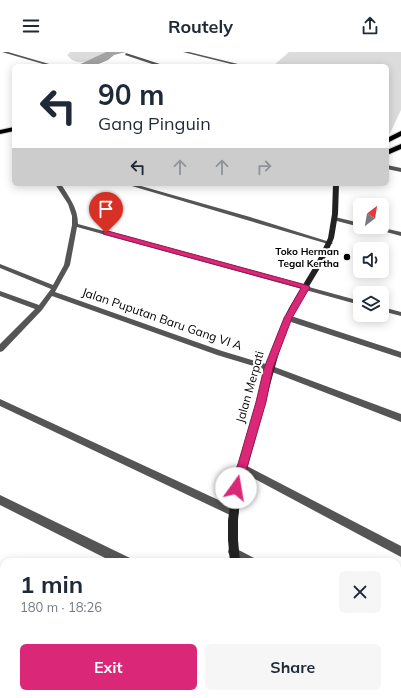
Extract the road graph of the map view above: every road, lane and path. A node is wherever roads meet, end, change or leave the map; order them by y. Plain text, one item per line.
1 (4, 52) edge
2 (188, 52) edge
3 (126, 54) dead end
4 (47, 64) edge
5 (156, 64) edge
6 (236, 64) edge
7 (12, 129) edge
8 (0, 132) edge
9 (401, 133) edge
10 (389, 141) edge
11 (401, 147) edge
12 (389, 152) edge
13 (389, 167) edge
14 (401, 170) edge
15 (59, 186) edge
16 (135, 186) edge
17 (336, 186) edge
18 (335, 219) junction
19 (353, 223) edge
20 (75, 225) junction
21 (389, 231) edge
22 (401, 234) edge
23 (330, 243) junction
24 (0, 266) edge
25 (306, 287) junction
26 (53, 290) junction
27 (0, 293) edge
28 (353, 300) edge
29 (40, 308) junction
30 (389, 311) edge
31 (401, 314) edge
32 (288, 318) junction
33 (0, 350) edge
34 (401, 355) edge
35 (269, 368) junction
36 (0, 402) edge
37 (401, 418) edge
38 (241, 468) junction
39 (0, 500) edge
40 (234, 512) junction
41 (401, 552) edge
42 (234, 557) edge
43 (116, 558) edge

1 - 4 street
2 - 6 street
3 - 5 street
7 - 8 highway
9 - 10 highway
11 - 12 highway
13 - 14 street
15 - 20 street
16 - 23 street
17 - 18 street, Jalan Merpati
18 - 19 street
18 - 23 street, Jalan Merpati
20 - 25 street
20 - 26 street
21 - 22 street
23 - 25 street, Jalan Merpati
24 - 26 street, Jalan Puputan Baru Gang VI A
25 - 28 street
25 - 32 street, Jalan Merpati
26 - 29 street
26 - 35 street, Jalan Puputan Baru Gang VI A
27 - 29 street
29 - 33 street
30 - 31 street
32 - 34 street
32 - 35 street, Jalan Merpati
35 - 37 street, Jalan Puputan Baru Gang VI A
35 - 38 street, Jalan Merpati
36 - 40 street
38 - 40 street, Jalan Merpati
38 - 41 street
39 - 43 street
40 - 42 street, Jalan Merpati

